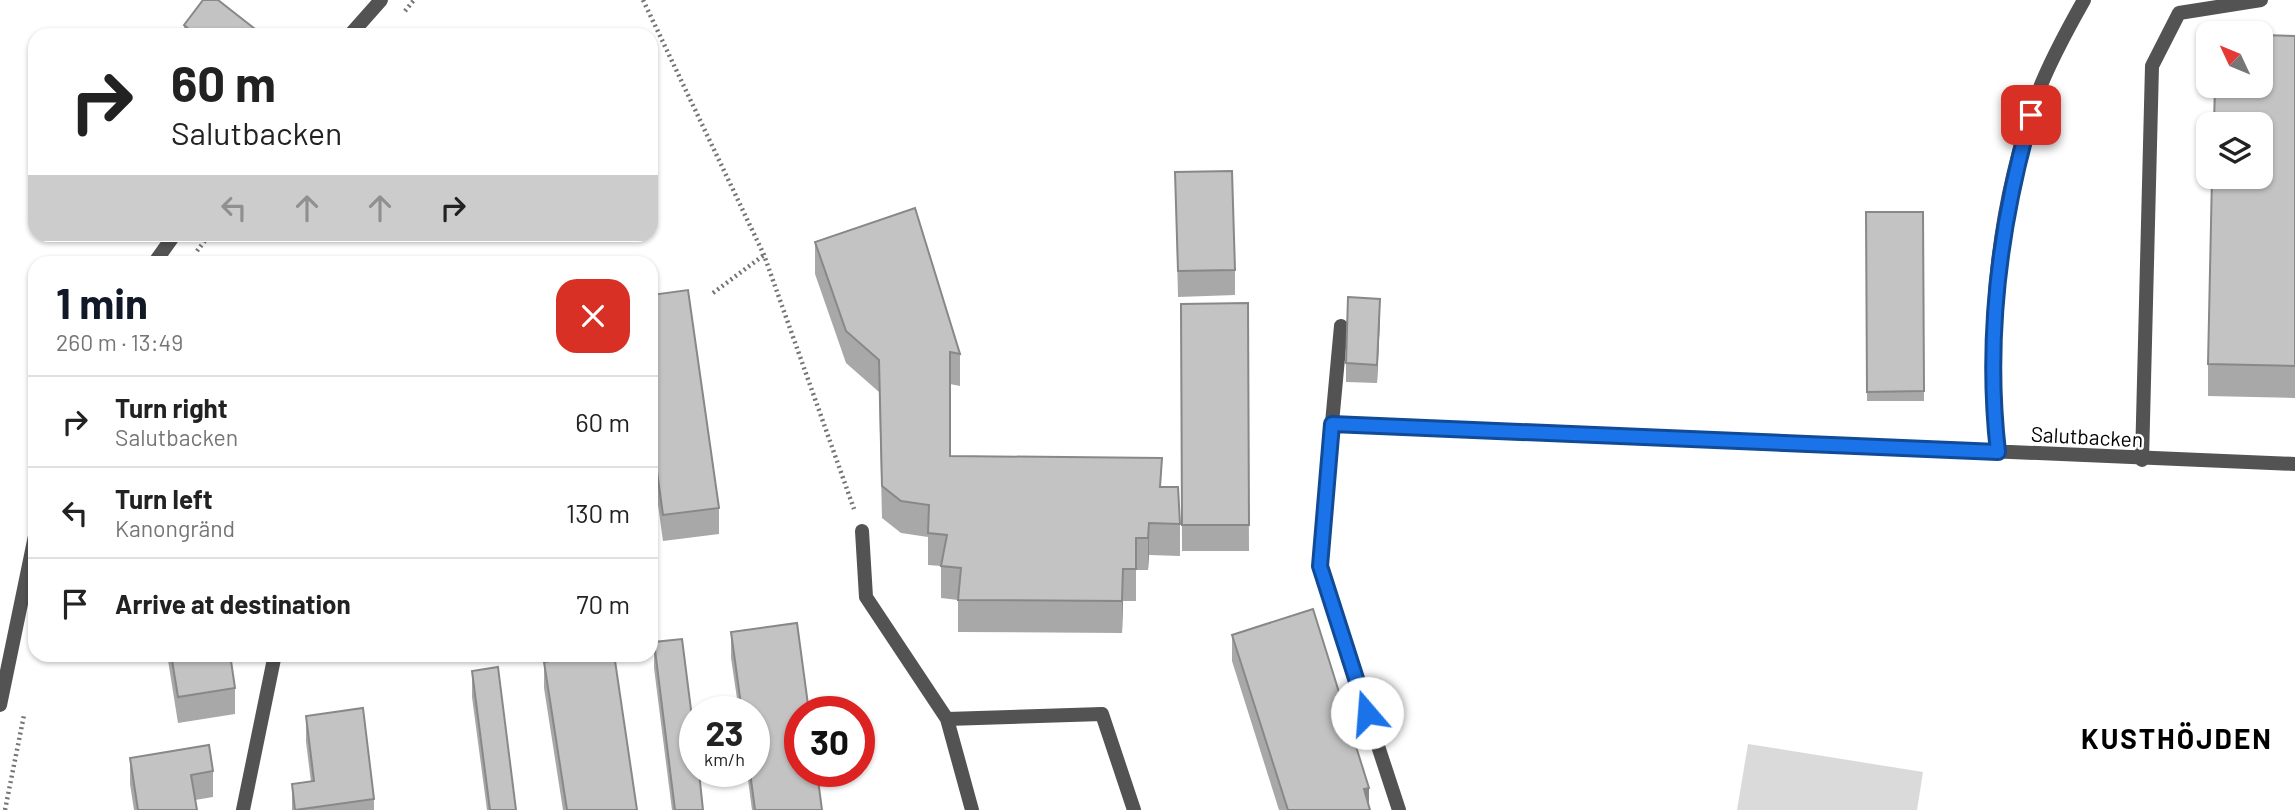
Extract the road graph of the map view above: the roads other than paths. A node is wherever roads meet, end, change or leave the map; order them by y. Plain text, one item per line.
1 (381, 0) edge
2 (2084, 0) edge
3 (2261, 0) edge
4 (356, 28) edge
5 (1341, 326) dead end
6 (1332, 424) junction
7 (1998, 452) junction
8 (2141, 460) junction
9 (2295, 464) edge
10 (862, 531) road end
11 (28, 570) edge
12 (273, 662) edge
13 (0, 705) edge
14 (947, 719) junction
15 (243, 810) edge
16 (972, 810) edge
17 (1134, 810) edge
18 (1399, 810) edge

1 - 4 street
2 - 7 street
3 - 8 street
5 - 6 street
6 - 7 street, Salutbacken
6 - 18 street
7 - 8 street, Salutbacken
8 - 9 street, Salutbacken
10 - 14 street
11 - 13 street
12 - 15 street
14 - 16 street
14 - 17 street

